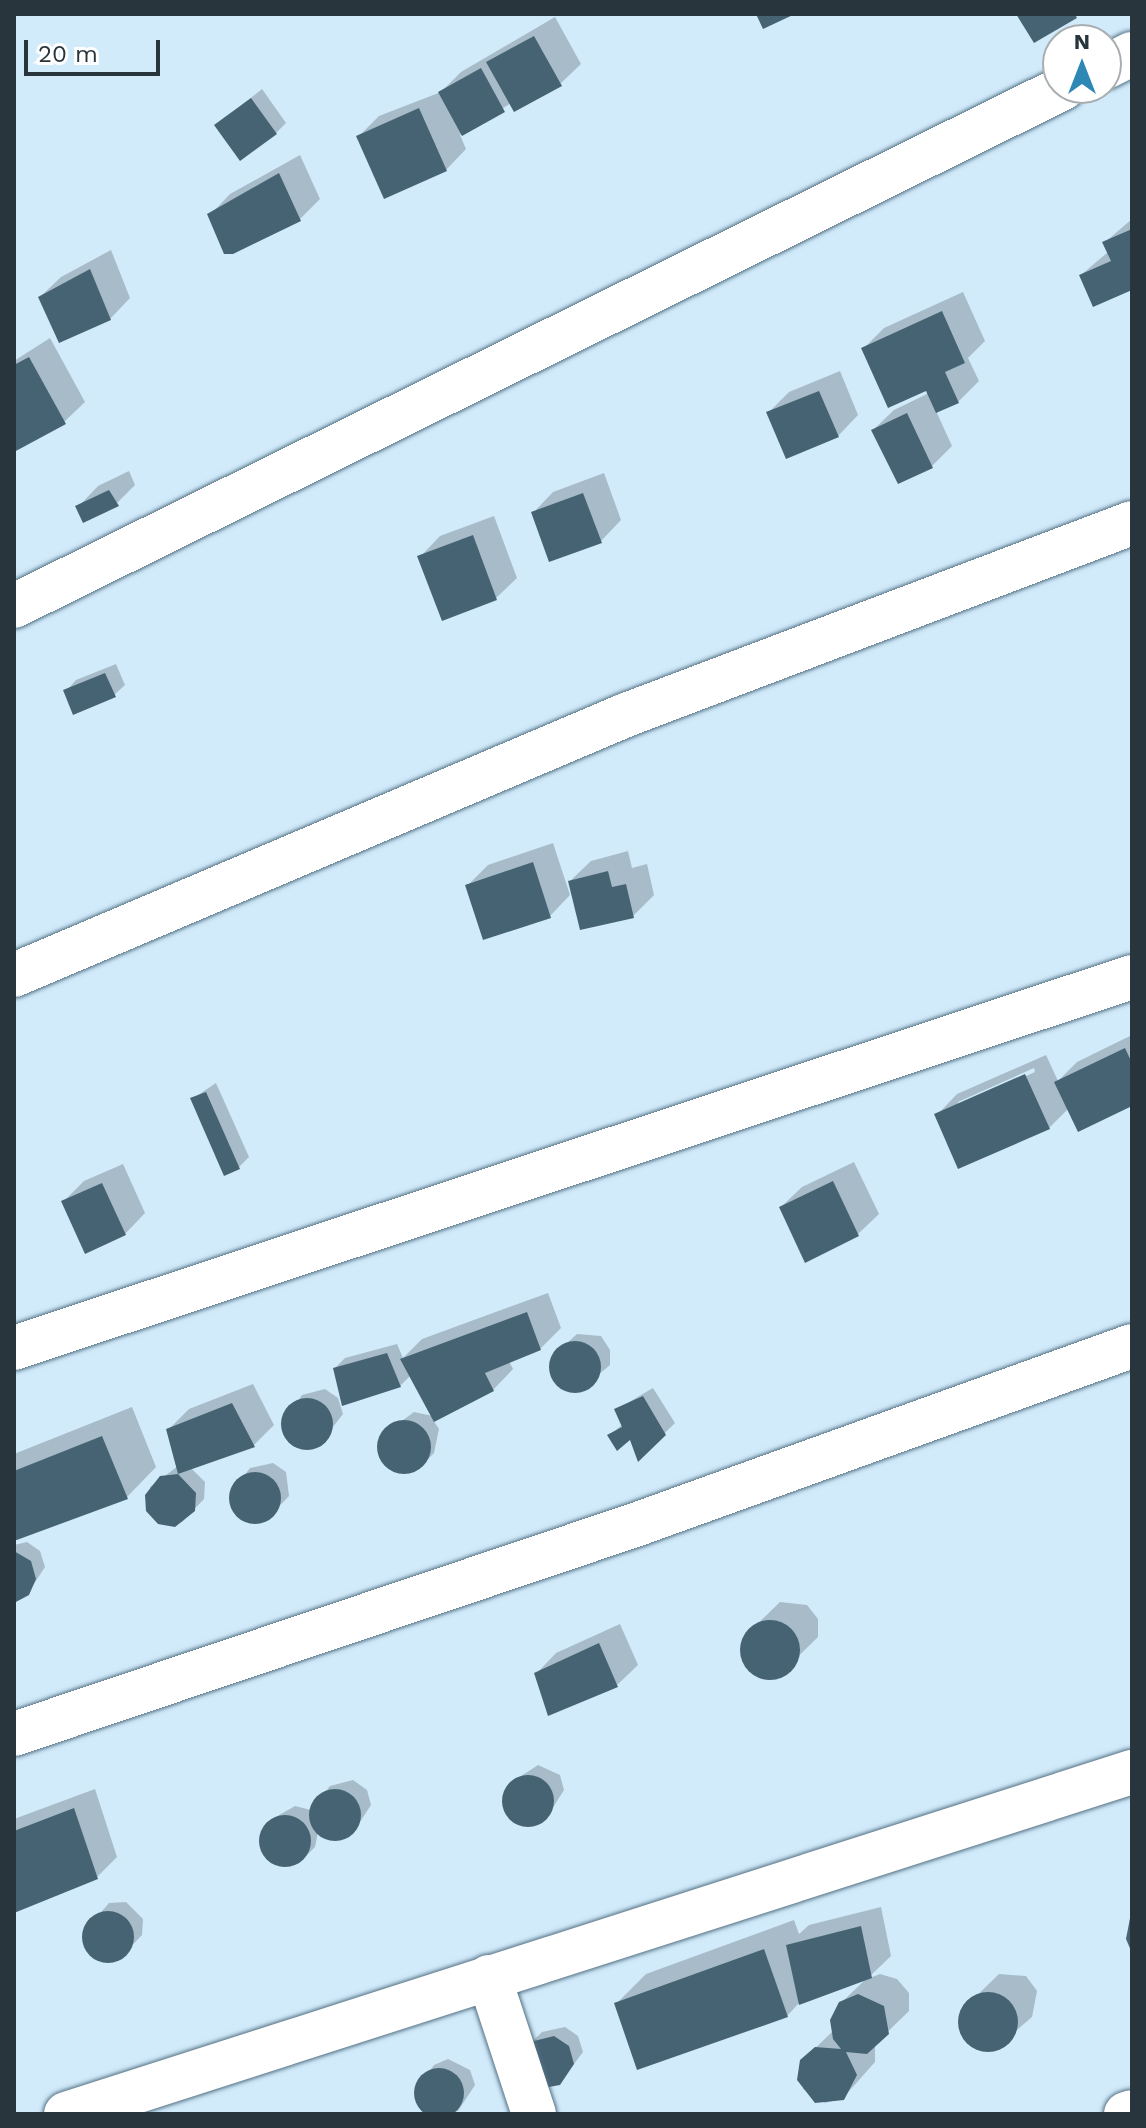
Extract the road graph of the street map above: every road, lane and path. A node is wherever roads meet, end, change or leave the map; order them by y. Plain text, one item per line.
1 (1042, 98) edge
2 (1132, 523) edge
3 (14, 606) edge
4 (14, 975) edge
5 (1132, 977) edge
6 (1132, 1346) edge
7 (14, 1348) edge
8 (14, 1734) edge
9 (1132, 1772) edge
10 (489, 1977) junction
11 (1132, 2112) edge
12 (66, 2114) edge
13 (534, 2114) edge
14 (1126, 2114) edge

1 - 3 street
2 - 4 street
5 - 7 street
6 - 8 street
9 - 10 street
10 - 12 street
10 - 13 street
11 - 14 street

